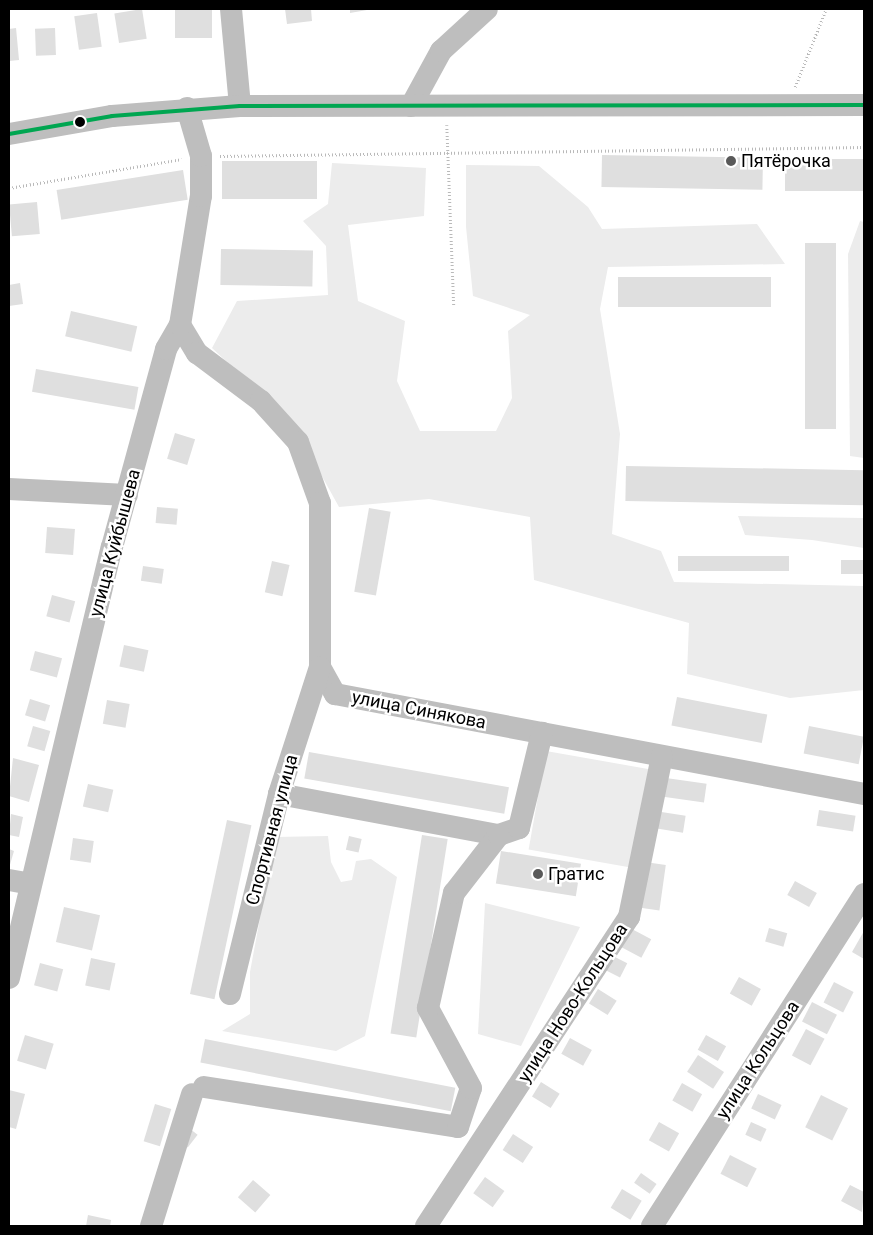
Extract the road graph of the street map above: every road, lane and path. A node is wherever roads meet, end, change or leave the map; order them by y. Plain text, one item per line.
1 (231, 9) edge
2 (488, 9) edge
3 (826, 9) edge
4 (788, 105) junction
5 (864, 105) edge
6 (240, 106) junction
7 (411, 106) junction
8 (446, 106) junction
9 (187, 108) junction
10 (9, 134) edge
11 (864, 147) edge
12 (448, 153) junction
13 (201, 156) junction
14 (9, 188) edge
15 (454, 305) dead end
16 (180, 325) junction
17 (9, 489) edge
18 (127, 495) junction
19 (320, 667) junction
20 (542, 733) junction
21 (662, 756) junction
22 (279, 794) junction
23 (864, 794) edge
24 (499, 835) junction
25 (9, 880) edge
26 (31, 884) junction
27 (864, 894) edge
28 (9, 978) edge
29 (230, 994) dead end
30 (151, 1226) edge
31 (426, 1226) edge
32 (652, 1226) edge

1 - 6 street
2 - 7 street
3 - 4 path
4 - 5 street
4 - 8 street
6 - 7 street
6 - 9 street
7 - 8 street
8 - 12 path
9 - 10 street
9 - 13 street, улица Куйбышева
11 - 12 path
12 - 13 path
12 - 15 path
13 - 14 path
13 - 16 street, улица Куйбышева
16 - 18 street, улица Куйбышева
16 - 19 street, улица Синякова
17 - 18 street
18 - 26 street, улица Куйбышева
19 - 20 street, улица Синякова
19 - 22 street, Спортивная улица
20 - 21 street, улица Синякова
20 - 24 street
21 - 23 street, улица Синякова
21 - 31 street, улица Ново-Кольцова
22 - 24 street
22 - 29 street, Спортивная улица
24 - 30 street
25 - 26 street
26 - 28 street, улица Куйбышева
27 - 32 street, улица Кольцова

